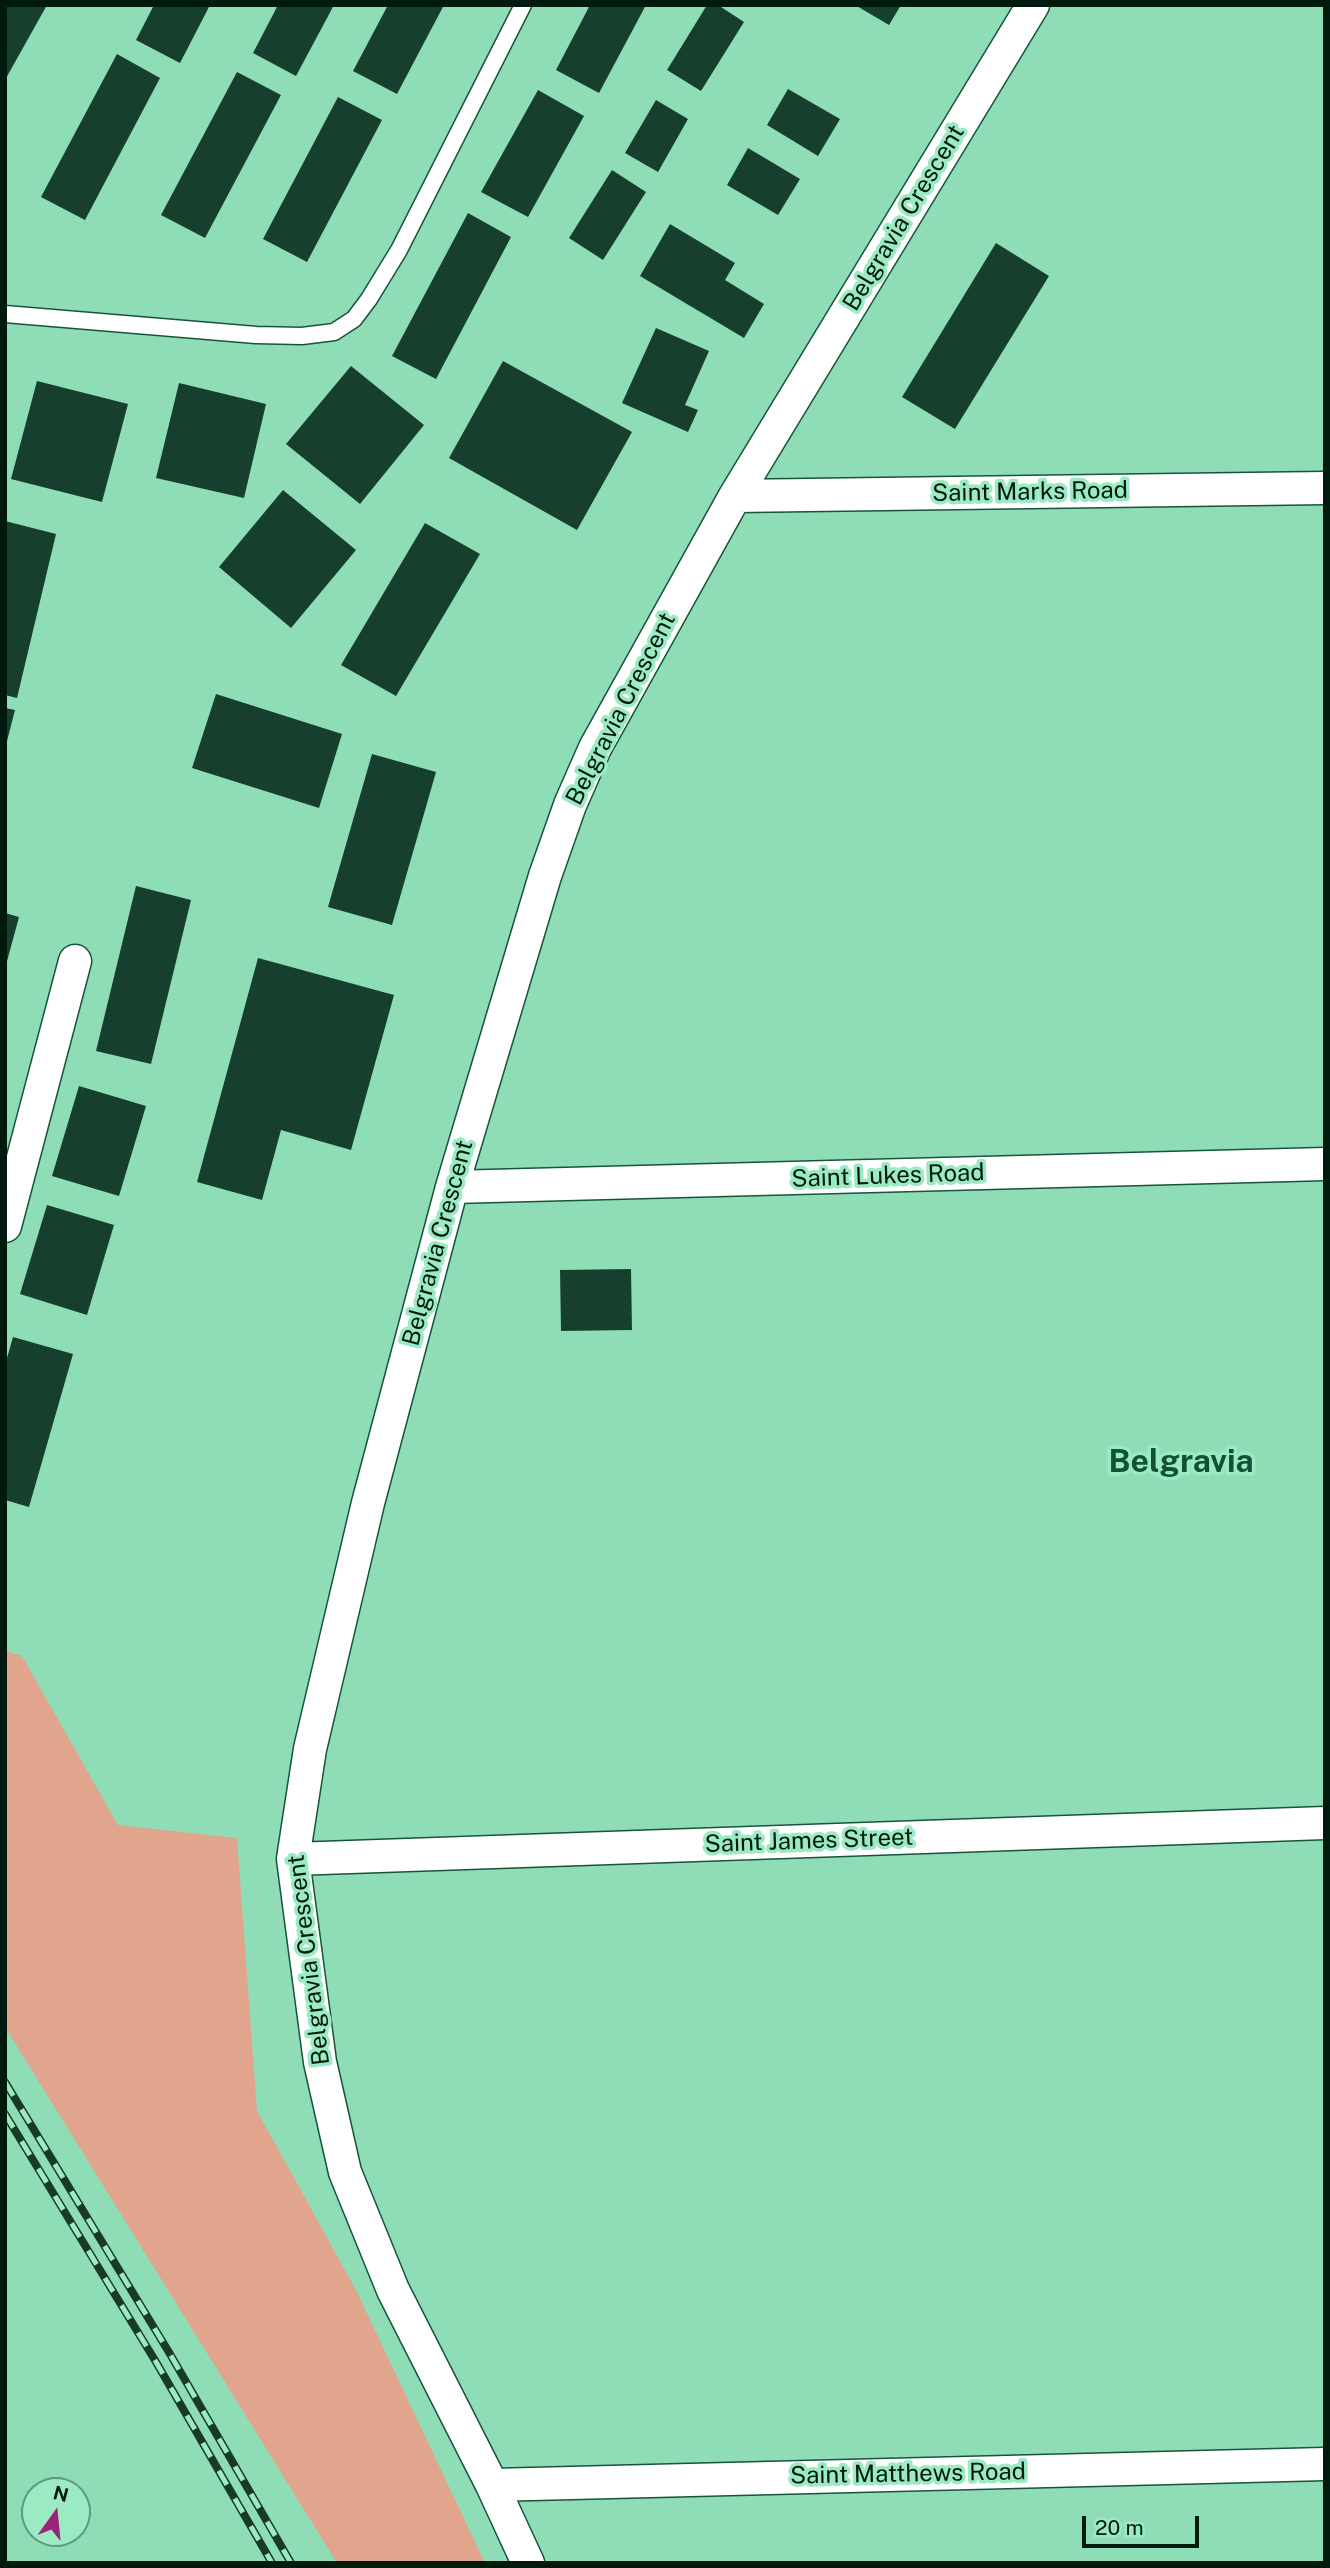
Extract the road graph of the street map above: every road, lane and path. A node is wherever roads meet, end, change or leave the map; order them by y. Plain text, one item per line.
1 (523, 5) edge
2 (1033, 5) edge
3 (5, 314) edge
4 (1325, 488) edge
5 (735, 496) junction
6 (75, 961) dead end
7 (1325, 1164) edge
8 (452, 1187) junction
9 (5, 1226) edge
10 (1325, 1822) edge
11 (293, 1859) junction
12 (1325, 2464) edge
13 (492, 2485) junction
14 (528, 2563) edge

1 - 3 lane
2 - 5 street, Belgravia Crescent
4 - 5 street, Saint Marks Road
5 - 8 street, Belgravia Crescent
6 - 9 street
7 - 8 street, Saint Lukes Road
8 - 11 street, Belgravia Crescent
10 - 11 street, Saint James Street
11 - 13 street, Belgravia Crescent
12 - 13 street, Saint Matthews Road
13 - 14 street, Belgravia Crescent

